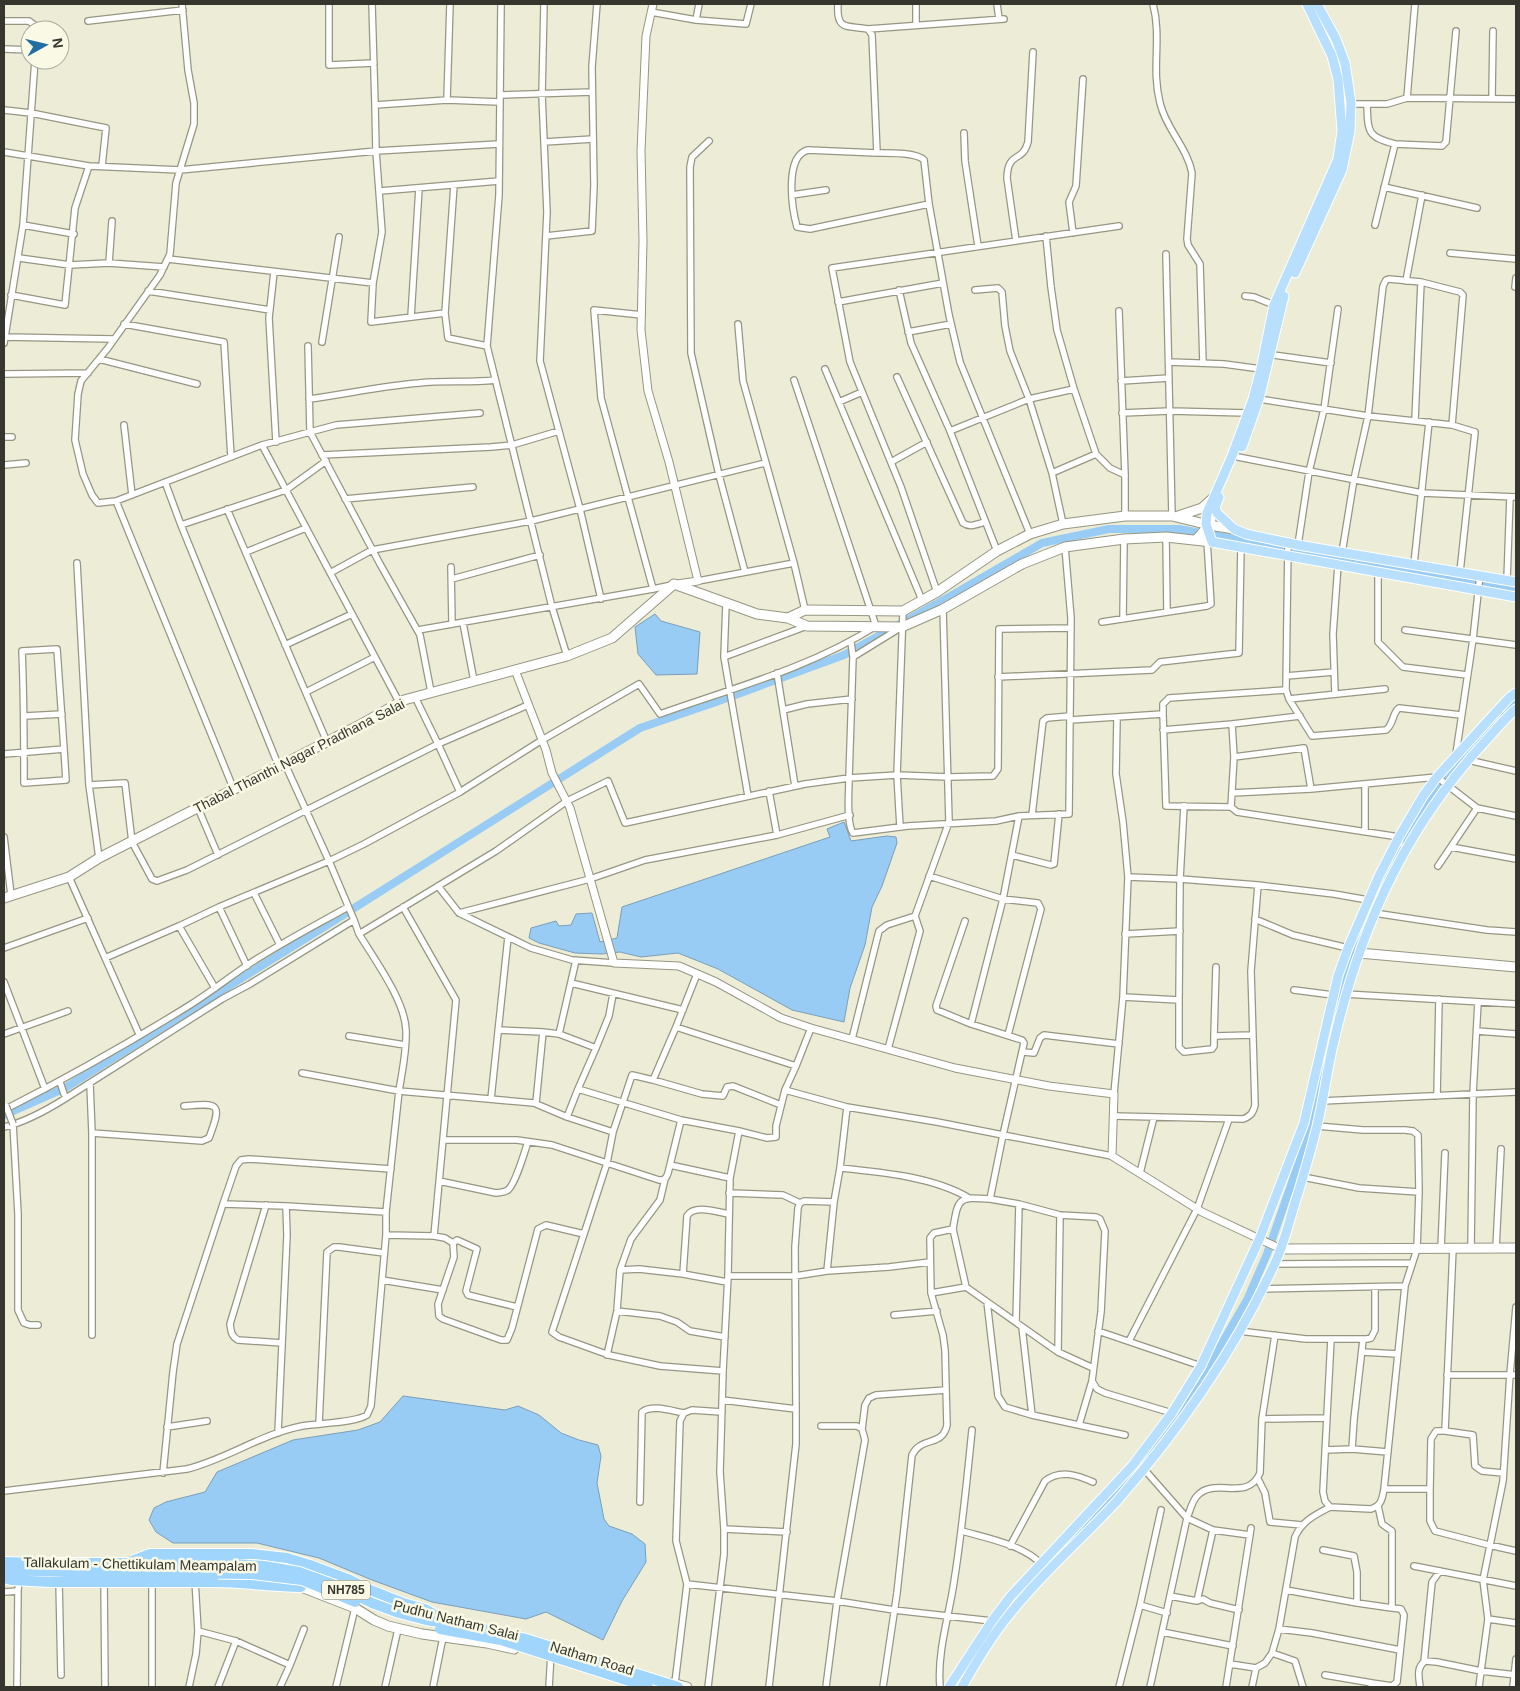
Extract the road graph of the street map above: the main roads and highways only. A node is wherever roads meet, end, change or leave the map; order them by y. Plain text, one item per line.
1 (1307, 4) edge
2 (1317, 4) edge
3 (1267, 354) junction
4 (1214, 503) junction
5 (1174, 516) junction
6 (1234, 529) junction
7 (1206, 533) junction
8 (1288, 549) junction
9 (1512, 581) edge
10 (934, 594) junction
11 (1516, 597) edge
12 (941, 610) junction
13 (788, 618) junction
14 (900, 622) junction
15 (1516, 693) edge
16 (1514, 712) edge
17 (1442, 781) junction
18 (7, 896) edge
19 (1359, 953) junction
20 (1516, 967) edge
21 (1277, 1248) junction
22 (1516, 1248) edge
23 (4, 1557) edge
24 (4, 1562) edge
25 (126, 1563) junction
26 (4, 1570) edge
27 (4, 1576) edge
28 (301, 1587) junction
29 (441, 1618) junction
30 (526, 1637) joint
31 (676, 1685) edge
32 (638, 1687) edge
33 (648, 1687) edge
34 (687, 1687) edge
35 (949, 1687) edge
36 (962, 1687) edge

1 - 3 main road
2 - 3 main road
3 - 4 main road
3 - 4 main road
4 - 5 main road
4 - 6 main road
4 - 7 main road
5 - 7 main road
5 - 10 main road
6 - 7 main road
6 - 8 main road
7 - 8 main road
7 - 12 main road
8 - 9 main road
8 - 11 main road
10 - 12 main road
10 - 14 main road
12 - 14 main road
13 - 14 main road
13 - 14 main road
13 - 18 main road, Thabal Thanthi Nagar Pradhana Salai
15 - 17 main road
16 - 17 main road
17 - 19 main road
17 - 35 main road
19 - 20 main road
19 - 21 main road
21 - 22 main road
21 - 36 main road
23 - 29 main road, Pudhu Natham Salai
24 - 25 highway, Tallakulam - Chettikulam Meampalam / NH785, bridge
25 - 29 highway, bridge
25 - 31 highway, Tallakulam - Chettikulam Meampalam / NH785, bridge
26 - 33 highway, Tallakulam - Chettikulam Meampalam / NH785, bridge
27 - 28 main road
27 - 28 highway, bridge
28 - 32 main road, Natham Road
29 - 30 main road, Pudhu Natham Salai
30 - 31 main road, Natham Road
31 - 34 main road, Natham Road

